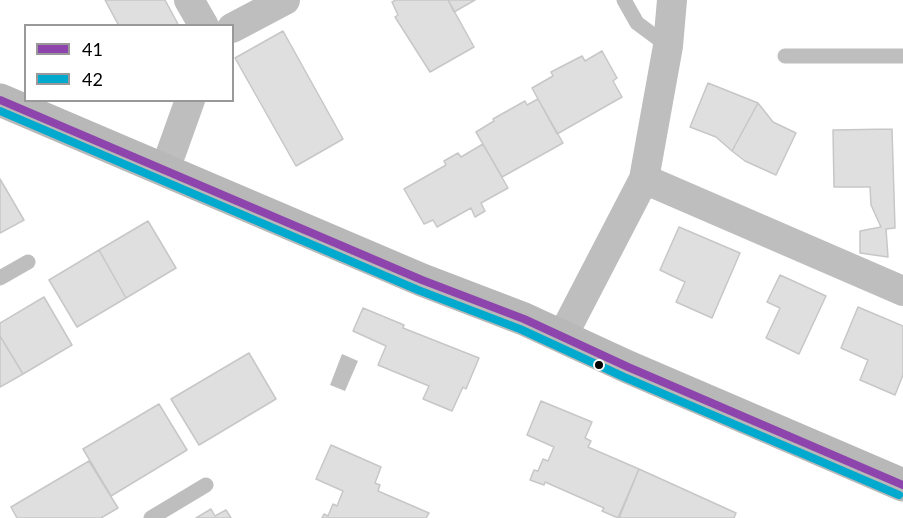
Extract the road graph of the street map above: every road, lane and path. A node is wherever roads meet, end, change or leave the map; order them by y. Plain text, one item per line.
1 (189, 0) edge
2 (285, 0) edge
3 (624, 0) edge
4 (672, 0) edge
5 (203, 24) edge
6 (234, 27) edge
7 (668, 46) junction
8 (785, 56) dead end
9 (903, 56) edge
10 (0, 100) edge
11 (189, 102) edge
12 (171, 153) dead end
13 (644, 179) junction
14 (28, 262) dead end
15 (0, 278) edge
16 (903, 291) edge
17 (562, 337) junction
18 (206, 485) dead end
19 (903, 485) edge
20 (151, 518) edge

1 - 5 street
2 - 6 street
3 - 7 lane
4 - 7 street
7 - 13 street
8 - 9 lane
10 - 17 street
11 - 12 street
13 - 16 street
13 - 17 street
14 - 15 lane
17 - 19 street
18 - 20 lane

